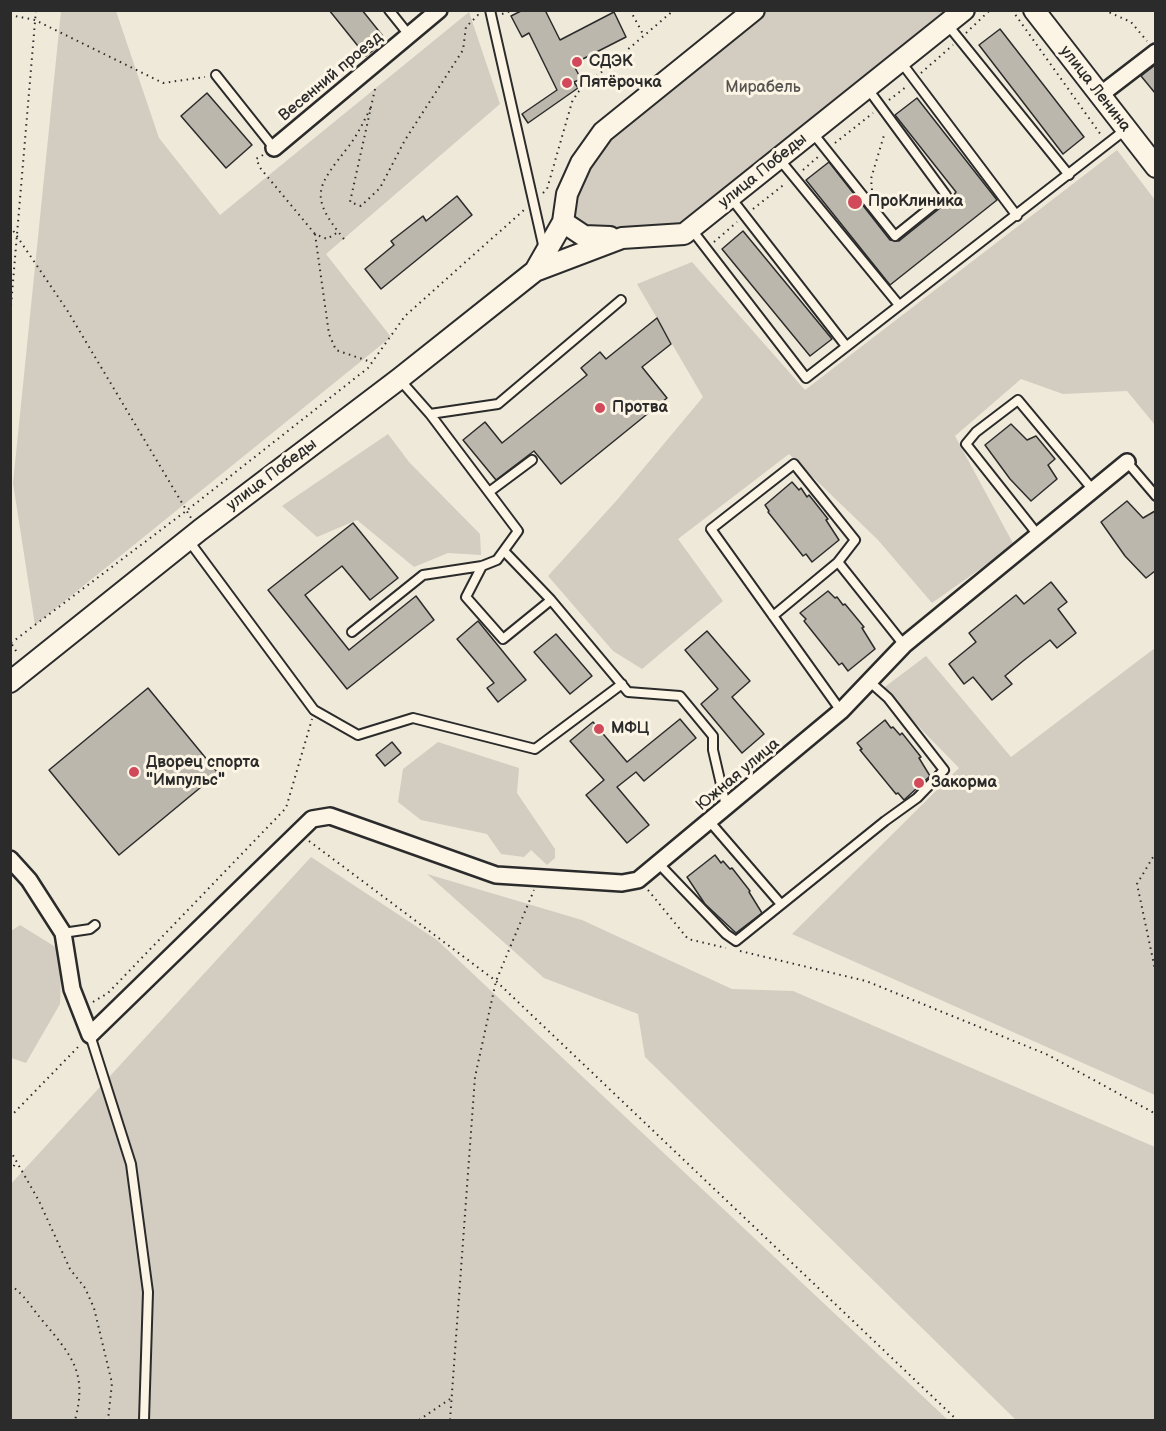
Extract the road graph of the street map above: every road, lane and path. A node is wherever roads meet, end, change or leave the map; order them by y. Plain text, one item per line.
1 (36, 10) edge
2 (389, 10) edge
3 (439, 10) edge
4 (514, 10) edge
5 (630, 10) edge
6 (674, 10) edge
7 (754, 10) edge
8 (964, 10) edge
9 (1012, 10) edge
10 (1034, 10) edge
11 (1104, 10) edge
12 (491, 14) edge
13 (10, 15) edge
14 (35, 20) junction
15 (947, 24) junction
16 (410, 35) junction
17 (643, 35) junction
18 (1155, 52) edge
19 (900, 61) junction
20 (216, 75) joint
21 (914, 80) junction
22 (867, 88) junction
23 (375, 89) dead end
24 (1100, 95) junction
25 (374, 103) junction
26 (881, 106) junction
27 (889, 117) junction
28 (1126, 129) junction
29 (812, 132) junction
30 (1108, 145) junction
31 (274, 148) junction
32 (827, 150) junction
33 (778, 159) junction
34 (1155, 167) edge
35 (1069, 175) junction
36 (793, 177) junction
37 (730, 197) junction
38 (532, 203) junction
39 (873, 208) junction
40 (744, 216) junction
41 (1017, 216) junction
42 (563, 222) junction
43 (10, 226) edge
44 (691, 229) junction
45 (338, 232) junction
46 (315, 234) junction
47 (17, 236) junction
48 (622, 238) junction
49 (344, 239) dead end
50 (706, 248) junction
51 (545, 253) junction
52 (535, 271) junction
53 (621, 300) dead end
54 (899, 305) junction
55 (10, 317) edge
56 (846, 346) junction
57 (372, 362) junction
58 (399, 379) junction
59 (430, 414) junction
60 (532, 460) dead end
61 (1127, 462) joint
62 (1093, 489) junction
63 (489, 492) junction
64 (1155, 496) edge
65 (186, 511) junction
66 (194, 535) junction
67 (1038, 535) junction
68 (504, 551) junction
69 (838, 562) junction
70 (482, 566) junction
71 (551, 600) junction
72 (773, 616) junction
73 (352, 632) dead end
74 (10, 633) edge
75 (11, 643) edge
76 (904, 645) junction
77 (28, 668) junction
78 (10, 682) edge
79 (870, 682) junction
80 (622, 684) junction
81 (314, 710) junction
82 (841, 711) junction
83 (1155, 768) edge
84 (1155, 792) edge
85 (727, 807) junction
86 (710, 822) junction
87 (297, 832) junction
88 (1155, 852) edge
89 (10, 859) edge
90 (658, 864) junction
91 (538, 879) junction
92 (638, 879) junction
93 (780, 903) junction
94 (95, 925) dead end
95 (63, 933) junction
96 (1155, 974) edge
97 (496, 981) junction
98 (80, 1010) junction
99 (90, 1035) junction
100 (1155, 1114) edge
101 (10, 1117) edge
102 (10, 1150) edge
103 (16, 1162) junction
104 (10, 1171) edge
105 (10, 1285) edge
106 (450, 1399) junction
107 (75, 1420) edge
108 (108, 1420) edge
109 (144, 1420) edge
110 (419, 1420) edge
111 (450, 1420) edge
112 (957, 1420) edge

1 - 14 path
2 - 16 lane
3 - 16 street, Весенний проезд
4 - 12 path
5 - 17 path
6 - 17 path
7 - 42 street, улица Победы
8 - 15 street, улица Победы
9 - 30 path
10 - 24 street, улица Ленина
11 - 18 path
12 - 25 path
12 - 38 lane
13 - 14 path
14 - 20 path
14 - 47 path
15 - 19 street, улица Победы
15 - 35 lane
16 - 31 street, Весенний проезд
17 - 38 path
18 - 24 street
19 - 21 lane
19 - 22 street, улица Победы
20 - 31 lane
21 - 26 path
21 - 41 lane
22 - 26 lane
22 - 29 street, улица Победы
23 - 25 path
24 - 28 street, улица Ленина
25 - 45 path
26 - 27 lane
26 - 32 path
27 - 39 path
27 - 39 lane
28 - 30 lane
28 - 34 street, улица Ленина
29 - 32 lane
29 - 33 street, улица Победы
30 - 35 lane
31 - 46 path
32 - 36 path
32 - 39 lane
33 - 36 lane
33 - 37 street, улица Победы
35 - 41 lane
36 - 40 path
36 - 54 lane
37 - 40 lane
37 - 44 street, улица Победы
38 - 51 lane
38 - 57 path
40 - 50 path
40 - 56 lane
41 - 54 lane
42 - 48 street
42 - 51 street, улица Победы
43 - 47 path
44 - 48 street, улица Победы
44 - 50 lane
45 - 46 path
45 - 49 path
46 - 57 path
47 - 55 path
47 - 65 path
48 - 52 street, улица Победы
50 - 56 lane
51 - 52 street, улица Победы
52 - 58 street, улица Победы
53 - 59 lane
54 - 56 lane
57 - 65 path
58 - 59 lane
58 - 66 street, улица Победы
59 - 63 lane
60 - 63 lane
61 - 62 street, Южная улица
61 - 64 lane
62 - 67 street, Южная улица
62 - 67 lane
63 - 68 lane
65 - 66 path
65 - 75 path
66 - 77 street, улица Победы
66 - 81 lane
67 - 76 street, Южная улица
68 - 70 lane
68 - 71 lane
69 - 72 lane
69 - 72 lane
69 - 76 lane
70 - 71 lane
70 - 73 lane
71 - 80 lane
72 - 82 lane
74 - 75 path
75 - 77 path
76 - 79 street, Южная улица
77 - 78 street, улица Победы
79 - 82 street, Южная улица
79 - 93 lane
80 - 81 lane
80 - 85 lane
81 - 98 path
82 - 85 street, Южная улица
83 - 84 path
85 - 86 street, Южная улица
86 - 90 street, Южная улица
86 - 93 lane
87 - 91 street
87 - 97 path
87 - 99 street
88 - 96 path
89 - 95 street
90 - 92 street, Южная улица
90 - 93 lane
91 - 92 street
91 - 97 path
92 - 100 path
94 - 95 lane
95 - 98 street
97 - 106 path
97 - 112 path
98 - 99 street
99 - 101 path
99 - 109 lane
102 - 103 path
103 - 104 path
103 - 108 path
105 - 107 path
106 - 110 path
106 - 111 path

